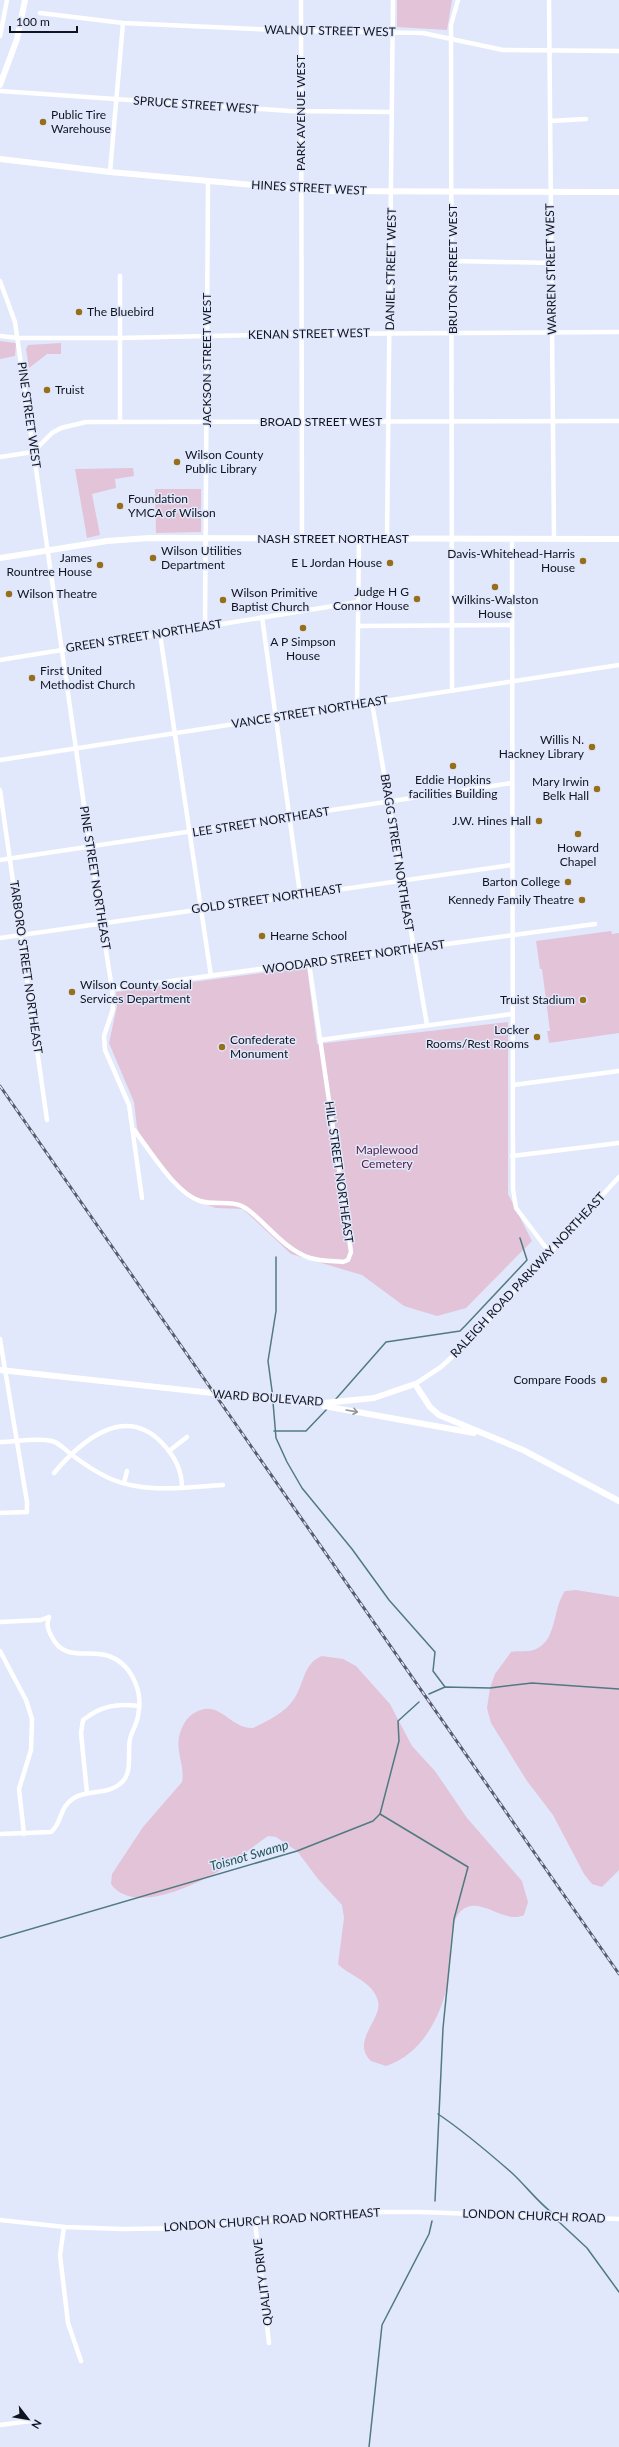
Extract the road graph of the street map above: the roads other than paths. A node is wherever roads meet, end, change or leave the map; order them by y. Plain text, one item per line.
1 (7, 0) edge
2 (25, 0) edge
3 (301, 0) edge
4 (393, 0) edge
5 (458, 0) edge
6 (549, 0) edge
7 (2, 10) edge
8 (40, 13) dead end
9 (123, 23) junction
10 (301, 31) junction
11 (393, 32) junction
12 (0, 36) edge
13 (452, 38) junction
14 (619, 51) edge
15 (550, 52) junction
16 (0, 85) edge
17 (0, 91) edge
18 (117, 99) junction
19 (301, 111) junction
20 (392, 112) junction
21 (586, 119) dead end
22 (550, 121) junction
23 (0, 159) edge
24 (110, 172) junction
25 (208, 181) junction
26 (301, 190) junction
27 (392, 192) junction
28 (453, 192) junction
29 (551, 192) junction
30 (619, 192) edge
31 (453, 261) junction
32 (552, 263) junction
33 (120, 276) dead end
34 (0, 281) edge
35 (619, 332) edge
36 (390, 333) junction
37 (453, 333) junction
38 (552, 333) junction
39 (302, 334) junction
40 (0, 336) edge
41 (208, 336) junction
42 (18, 338) junction
43 (119, 338) junction
44 (120, 421) junction
45 (452, 421) junction
46 (207, 422) junction
47 (303, 422) junction
48 (388, 422) junction
49 (553, 422) junction
50 (619, 422) edge
51 (34, 452) junction
52 (0, 457) edge
53 (554, 538) junction
54 (206, 539) junction
55 (302, 539) junction
56 (359, 539) junction
57 (387, 539) junction
58 (452, 539) junction
59 (512, 539) junction
60 (619, 539) edge
61 (48, 552) junction
62 (0, 558) edge
63 (358, 602) junction
64 (262, 617) junction
65 (452, 625) junction
66 (512, 625) junction
67 (205, 626) junction
68 (358, 626) junction
69 (160, 634) junction
70 (62, 650) junction
71 (0, 660) edge
72 (619, 664) edge
73 (512, 682) junction
74 (452, 691) junction
75 (372, 703) junction
76 (357, 706) junction
77 (274, 718) junction
78 (176, 732) junction
79 (76, 749) junction
80 (0, 760) edge
81 (512, 783) junction
82 (0, 790) edge
83 (388, 802) junction
84 (289, 817) junction
85 (191, 833) junction
86 (90, 847) junction
87 (10, 859) junction
88 (0, 860) edge
89 (512, 865) junction
90 (401, 881) junction
91 (300, 894) junction
92 (201, 909) junction
93 (102, 923) junction
94 (595, 924) dead end
95 (22, 935) junction
96 (512, 936) junction
97 (0, 938) edge
98 (413, 949) junction
99 (309, 963) junction
100 (211, 976) junction
101 (112, 989) junction
102 (512, 1014) junction
103 (427, 1025) junction
104 (320, 1040) junction
105 (619, 1071) edge
106 (513, 1085) junction
107 (47, 1120) dead end
108 (134, 1129) junction
109 (619, 1143) edge
110 (512, 1156) junction
111 (619, 1177) edge
112 (142, 1198) dead end
113 (550, 1253) junction
114 (0, 1339) edge
115 (2, 1370) edge
116 (415, 1384) junction
117 (314, 1404) junction
118 (187, 1437) dead end
119 (491, 1437) junction
120 (0, 1442) edge
121 (17, 1442) junction
122 (170, 1451) junction
123 (70, 1454) junction
124 (127, 1471) dead end
125 (54, 1473) dead end
126 (124, 1483) junction
127 (223, 1485) dead end
128 (182, 1488) junction
129 (619, 1501) edge
130 (0, 1513) edge
131 (0, 1622) edge
132 (0, 1651) edge
133 (139, 1706) junction
134 (87, 1793) junction
135 (0, 1834) edge
136 (24, 1834) junction
137 (448, 2213) joint
138 (619, 2219) edge
139 (0, 2220) edge
140 (256, 2222) junction
141 (64, 2227) junction
142 (269, 2343) dead end
143 (80, 2360) dead end
144 (30, 2421) dead end
145 (0, 2425) edge

1 - 7 street
2 - 16 main road
3 - 10 street, PARK AVENUE WEST
4 - 11 street, DANIEL STREET WEST
5 - 13 street, BRUTON STREET WEST
6 - 15 street, WARREN STREET WEST
7 - 12 street
8 - 9 street, WALNUT STREET WEST
9 - 10 street, WALNUT STREET WEST
9 - 18 street
10 - 11 street, WALNUT STREET WEST
10 - 19 street, PARK AVENUE WEST
11 - 13 street, WALNUT STREET WEST
11 - 20 street, DANIEL STREET WEST
13 - 15 street, WALNUT STREET WEST
13 - 28 street, BRUTON STREET WEST
14 - 15 street, WALNUT STREET WEST
15 - 22 street, WARREN STREET WEST
17 - 18 street, SPRUCE STREET WEST
18 - 19 street, SPRUCE STREET WEST
18 - 24 street
19 - 20 street, SPRUCE STREET WEST
19 - 26 street, PARK AVENUE WEST
20 - 27 street, DANIEL STREET WEST
21 - 22 street
22 - 29 street, WARREN STREET WEST
23 - 24 main road, HINES STREET WEST
24 - 25 main road, HINES STREET WEST
25 - 26 main road, HINES STREET WEST
25 - 41 street, JACKSON STREET WEST
26 - 27 main road, HINES STREET WEST
26 - 39 street, PARK AVENUE WEST
27 - 28 main road, HINES STREET WEST
27 - 36 street, DANIEL STREET WEST
28 - 29 main road, HINES STREET WEST
28 - 31 street, BRUTON STREET WEST
29 - 30 main road, HINES STREET WEST
29 - 32 street, WARREN STREET WEST
31 - 32 street
31 - 37 street, BRUTON STREET WEST
32 - 38 street, WARREN STREET WEST
33 - 43 street
34 - 42 street, PINE STREET WEST
35 - 38 street, KENAN STREET WEST
36 - 37 street, KENAN STREET WEST
36 - 39 street, KENAN STREET WEST
36 - 48 street, DANIEL STREET WEST
37 - 38 street, KENAN STREET WEST
37 - 45 street, BRUTON STREET WEST
38 - 49 street, WARREN STREET WEST
39 - 41 street, KENAN STREET WEST
39 - 47 street, PARK AVENUE WEST
40 - 42 street, KENAN STREET WEST
41 - 43 street, KENAN STREET WEST
41 - 46 street, JACKSON STREET WEST
42 - 43 street, KENAN STREET WEST
42 - 51 street, PINE STREET WEST
43 - 44 street
44 - 46 street, BROAD STREET WEST
44 - 51 street, BROAD STREET WEST
45 - 48 street, BROAD STREET WEST
45 - 49 street, BROAD STREET WEST
45 - 58 street, BRUTON STREET WEST
46 - 47 street, BROAD STREET WEST
46 - 54 street, JACKSON STREET WEST
47 - 48 street, BROAD STREET WEST
47 - 55 street, PARK AVENUE WEST
48 - 57 street, DANIEL STREET WEST
49 - 50 street, BROAD STREET WEST
49 - 53 street, WARREN STREET WEST
51 - 52 street
51 - 61 street, PINE STREET WEST
53 - 59 main road, NASH STREET NORTHEAST
53 - 60 main road, NASH STREET NORTHEAST
54 - 55 main road, NASH STREET NORTHEAST
54 - 61 main road, NASH STREET NORTHEAST
54 - 67 street, JACKSON STREET WEST
55 - 56 main road, NASH STREET NORTHEAST
56 - 57 main road, NASH STREET NORTHEAST
56 - 63 street
57 - 58 main road, NASH STREET NORTHEAST
58 - 59 main road, NASH STREET NORTHEAST
58 - 65 street, BRUTON STREET WEST
59 - 66 street
61 - 62 main road, NASH STREET NORTHEAST
61 - 70 street, PINE STREET NORTHEAST
63 - 64 street, GREEN STREET NORTHEAST
63 - 68 street
64 - 67 street, GREEN STREET NORTHEAST
64 - 77 street
65 - 66 street
65 - 68 street
65 - 74 street, BRUTON STREET WEST
66 - 73 street
67 - 69 street, GREEN STREET NORTHEAST
68 - 76 street
69 - 70 street, GREEN STREET NORTHEAST
69 - 78 street
70 - 71 street, GREEN STREET NORTHEAST
70 - 79 street, PINE STREET NORTHEAST
72 - 73 street, VANCE STREET NORTHEAST
73 - 74 street, VANCE STREET NORTHEAST
73 - 81 street
74 - 75 street, VANCE STREET NORTHEAST
75 - 76 street, VANCE STREET NORTHEAST
75 - 83 street, BRAGG STREET NORTHEAST
76 - 77 street, VANCE STREET NORTHEAST
77 - 78 street, VANCE STREET NORTHEAST
77 - 84 street
78 - 79 street, VANCE STREET NORTHEAST
78 - 85 street
79 - 80 street, VANCE STREET NORTHEAST
79 - 86 street, PINE STREET NORTHEAST
81 - 83 street, LEE STREET NORTHEAST
81 - 89 street
82 - 87 street, TARBORO STREET NORTHEAST
83 - 84 street, LEE STREET NORTHEAST
83 - 90 street, BRAGG STREET NORTHEAST
84 - 85 street, LEE STREET NORTHEAST
84 - 91 street
85 - 86 street, LEE STREET NORTHEAST
85 - 92 street
86 - 87 street, LEE STREET NORTHEAST
86 - 93 street, PINE STREET NORTHEAST
87 - 88 street, LEE STREET NORTHEAST
87 - 95 street, TARBORO STREET NORTHEAST
89 - 90 street, GOLD STREET NORTHEAST
89 - 96 street
90 - 91 street, GOLD STREET NORTHEAST
90 - 98 street, BRAGG STREET NORTHEAST
91 - 92 street, GOLD STREET NORTHEAST
92 - 93 street, GOLD STREET NORTHEAST
92 - 100 street
93 - 95 street, GOLD STREET NORTHEAST
93 - 101 street, PINE STREET NORTHEAST
94 - 96 street, WOODARD STREET NORTHEAST
95 - 97 street, GOLD STREET NORTHEAST
95 - 107 street, TARBORO STREET NORTHEAST
96 - 98 street, WOODARD STREET NORTHEAST
96 - 102 street
98 - 99 street, WOODARD STREET NORTHEAST
98 - 103 street, BRAGG STREET NORTHEAST
99 - 100 street, WOODARD STREET NORTHEAST
99 - 104 street, HILL STREET NORTHEAST
100 - 101 street, WOODARD STREET NORTHEAST
101 - 108 street, PINE STREET NORTHEAST
102 - 103 street
102 - 106 street
103 - 104 street
104 - 108 street, HILL STREET NORTHEAST
105 - 106 street
106 - 110 street
108 - 112 street, PINE STREET NORTHEAST
109 - 110 street
110 - 113 street
111 - 113 street, RALEIGH ROAD PARKWAY NORTHEAST
113 - 116 street, RALEIGH ROAD PARKWAY NORTHEAST
114 - 115 street
115 - 117 main road, WARD BOULEVARD
115 - 121 street
116 - 117 main road, WARD BOULEVARD
116 - 119 main road
117 -> 119 main road
118 - 122 street
119 - 129 main road
120 - 121 street
121 - 123 street
121 - 130 street
122 - 123 street
122 - 128 street
123 - 125 street
123 - 126 street
124 - 126 street
126 - 128 street
127 - 128 street
131 - 133 street
132 - 136 street
133 - 134 street
133 - 134 street
134 - 136 street
135 - 136 street
137 - 138 street, LONDON CHURCH ROAD
137 - 140 street, LONDON CHURCH ROAD NORTHEAST
139 - 141 street, LONDON CHURCH ROAD NORTHEAST
140 - 141 street, LONDON CHURCH ROAD NORTHEAST
140 - 142 street, QUALITY DRIVE
141 - 143 street
144 - 145 street

